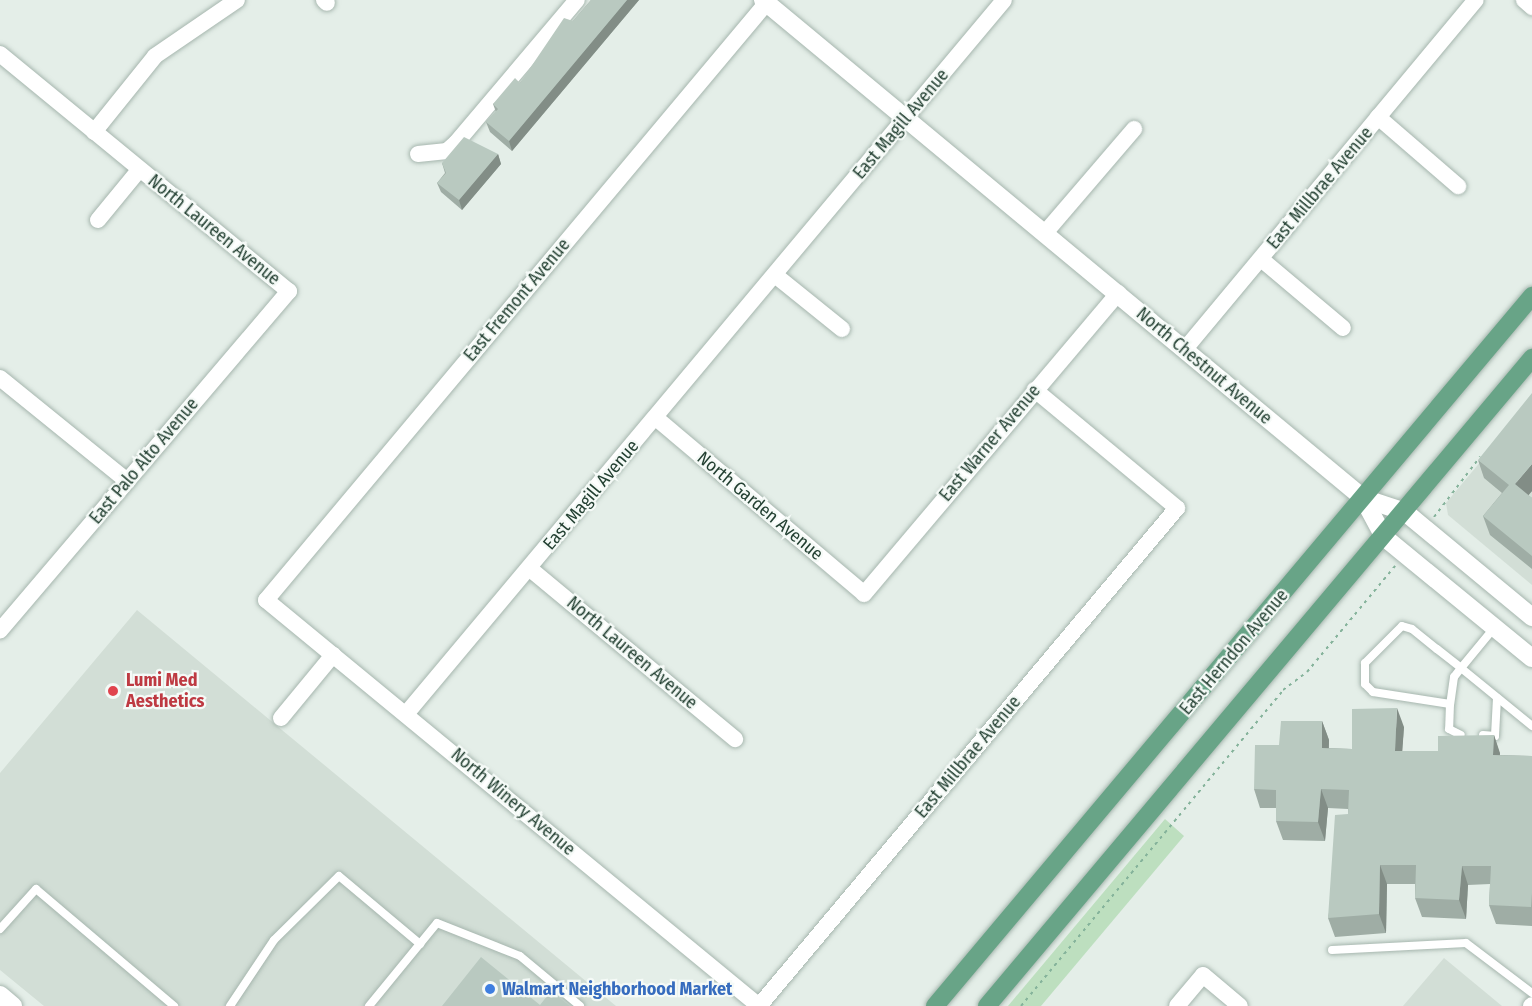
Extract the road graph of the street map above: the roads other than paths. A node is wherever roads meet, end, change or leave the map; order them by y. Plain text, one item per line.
1 (237, 0) edge
2 (577, 0) edge
3 (1004, 0) edge
4 (1476, 0) edge
5 (1524, 0) edge
6 (766, 1) edge
7 (211, 7) edge
8 (1532, 7) edge
9 (0, 54) edge
10 (1378, 117) junction
11 (906, 118) junction
12 (1134, 129) dead end
13 (94, 132) junction
14 (418, 154) dead end
15 (139, 170) junction
16 (1458, 186) dead end
17 (98, 219) dead end
18 (1045, 233) junction
19 (1261, 259) junction
20 (775, 275) junction
21 (289, 291) joint
22 (1118, 293) junction
23 (1532, 296) edge
24 (1343, 328) dead end
25 (842, 329) dead end
26 (1185, 349) junction
27 (1532, 358) edge
28 (0, 378) edge
29 (1035, 390) junction
30 (656, 418) junction
31 (127, 481) junction
32 (1363, 498) junction
33 (1405, 512) junction
34 (1384, 537) junction
35 (529, 568) junction
36 (864, 594) joint
37 (266, 600) joint
38 (1532, 617) edge
39 (1494, 627) junction
40 (0, 632) edge
41 (333, 656) junction
42 (1532, 658) edge
43 (1461, 668) junction
44 (1497, 698) junction
45 (1450, 704) junction
46 (406, 714) junction
47 (281, 718) dead end
48 (1532, 726) edge
49 (1461, 735) edge
50 (1483, 735) edge
51 (735, 739) dead end
52 (0, 929) edge
53 (420, 944) junction
54 (1332, 950) dead end
55 (1532, 993) edge
56 (0, 995) edge
57 (13, 1006) edge
58 (174, 1006) edge
59 (230, 1006) edge
60 (369, 1006) edge
61 (580, 1006) edge
62 (759, 1006) edge
63 (935, 1006) edge
64 (987, 1006) edge
65 (1177, 1006) edge
66 (1240, 1006) edge

1 - 7 street
2 - 14 street
3 - 11 street, East Magill Avenue
4 - 10 street, East Millbrae Avenue
5 - 8 street
6 - 11 street, North Chestnut Avenue
6 - 37 street, East Fremont Avenue
7 - 13 street
9 - 13 street, North Laureen Avenue
10 - 16 street, East Millbrae Avenue
10 - 19 street, East Millbrae Avenue
11 - 18 street, North Chestnut Avenue
11 - 20 street, East Magill Avenue
12 - 18 street
13 - 15 street, North Laureen Avenue
15 - 17 street, North Laureen Avenue
15 - 21 street, North Laureen Avenue
18 - 22 street, North Chestnut Avenue
19 - 24 street, East Millbrae Avenue
19 - 26 street, East Millbrae Avenue
20 - 25 street
20 - 30 street, East Magill Avenue
21 - 31 street, East Palo Alto Avenue
22 - 26 street, North Chestnut Avenue
22 - 29 street, East Warner Avenue
23 - 32 main road, East Herndon Avenue
26 - 32 street, North Chestnut Avenue
27 - 33 main road
28 - 31 street
29 - 36 street, East Warner Avenue
29 - 62 street, East Millbrae Avenue
30 - 35 street, East Magill Avenue
30 - 36 street, North Garden Avenue
31 - 40 street, East Palo Alto Avenue
32 - 33 street, North Chestnut Avenue
32 - 34 street, North Chestnut Avenue
32 - 63 main road, East Herndon Avenue
33 - 34 main road
33 - 38 street, North Chestnut Avenue
34 - 39 street, North Chestnut Avenue
34 - 64 main road
35 - 46 street, East Magill Avenue
35 - 51 street, North Laureen Avenue
37 - 41 street, North Winery Avenue
39 - 42 street, North Chestnut Avenue
39 - 43 lane
41 - 46 street, North Winery Avenue
41 - 47 street
43 - 44 lane
43 - 45 lane
43 - 45 lane
44 - 48 lane
44 - 50 lane
45 - 49 lane
46 - 62 street, North Winery Avenue
52 - 58 lane
53 - 59 lane
53 - 60 lane
53 - 61 lane
54 - 55 lane
56 - 57 street
65 - 66 street

